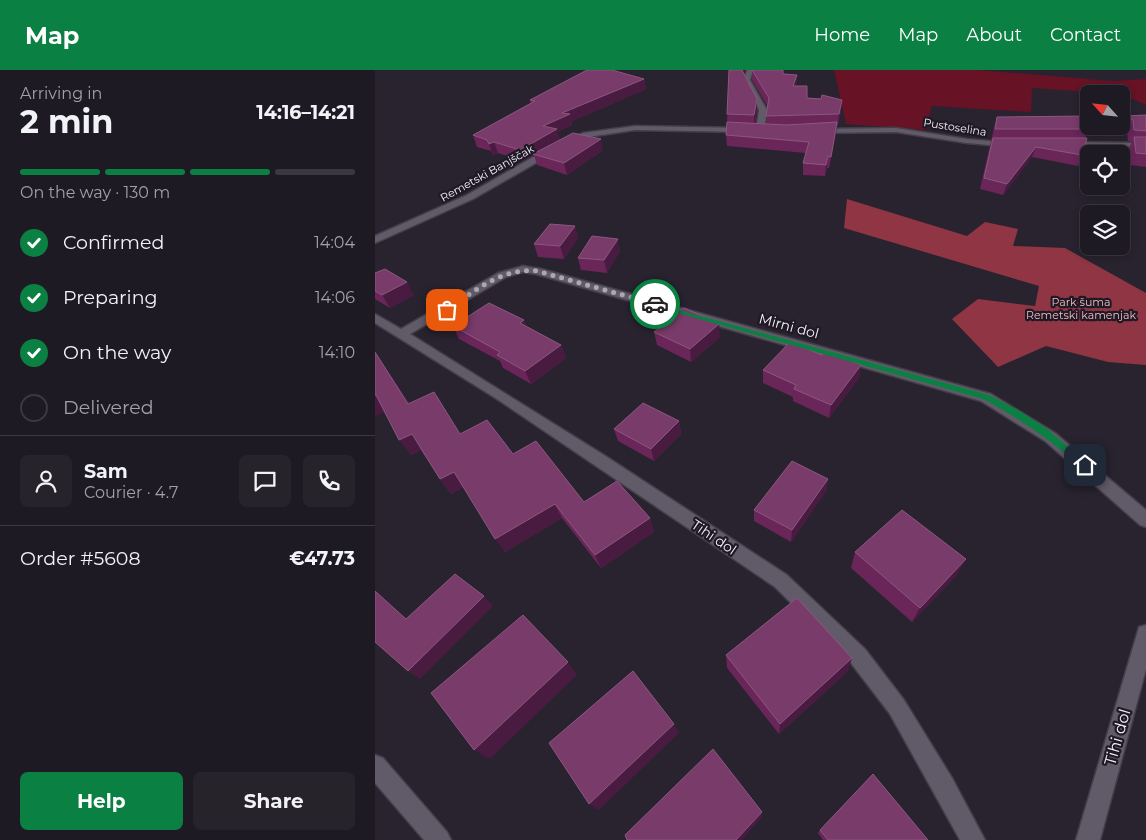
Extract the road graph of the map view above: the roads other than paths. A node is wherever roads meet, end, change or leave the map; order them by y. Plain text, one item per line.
1 (750, 70) edge
2 (807, 131) edge
3 (1057, 144) edge
4 (1022, 145) edge
5 (1146, 145) edge
6 (375, 240) edge
7 (375, 318) edge
8 (400, 335) junction
9 (1146, 520) edge
10 (1146, 634) edge
11 (375, 766) edge
12 (439, 840) edge
13 (973, 840) edge
14 (1088, 840) edge

1 - 6 street, Remetski Banjščak
2 - 4 street, Pustoselina
3 - 5 street
7 - 8 street, Tihi dol
8 - 9 street, Mirni dol
8 - 13 street, Tihi dol
10 - 14 street, Tihi dol
11 - 12 street

